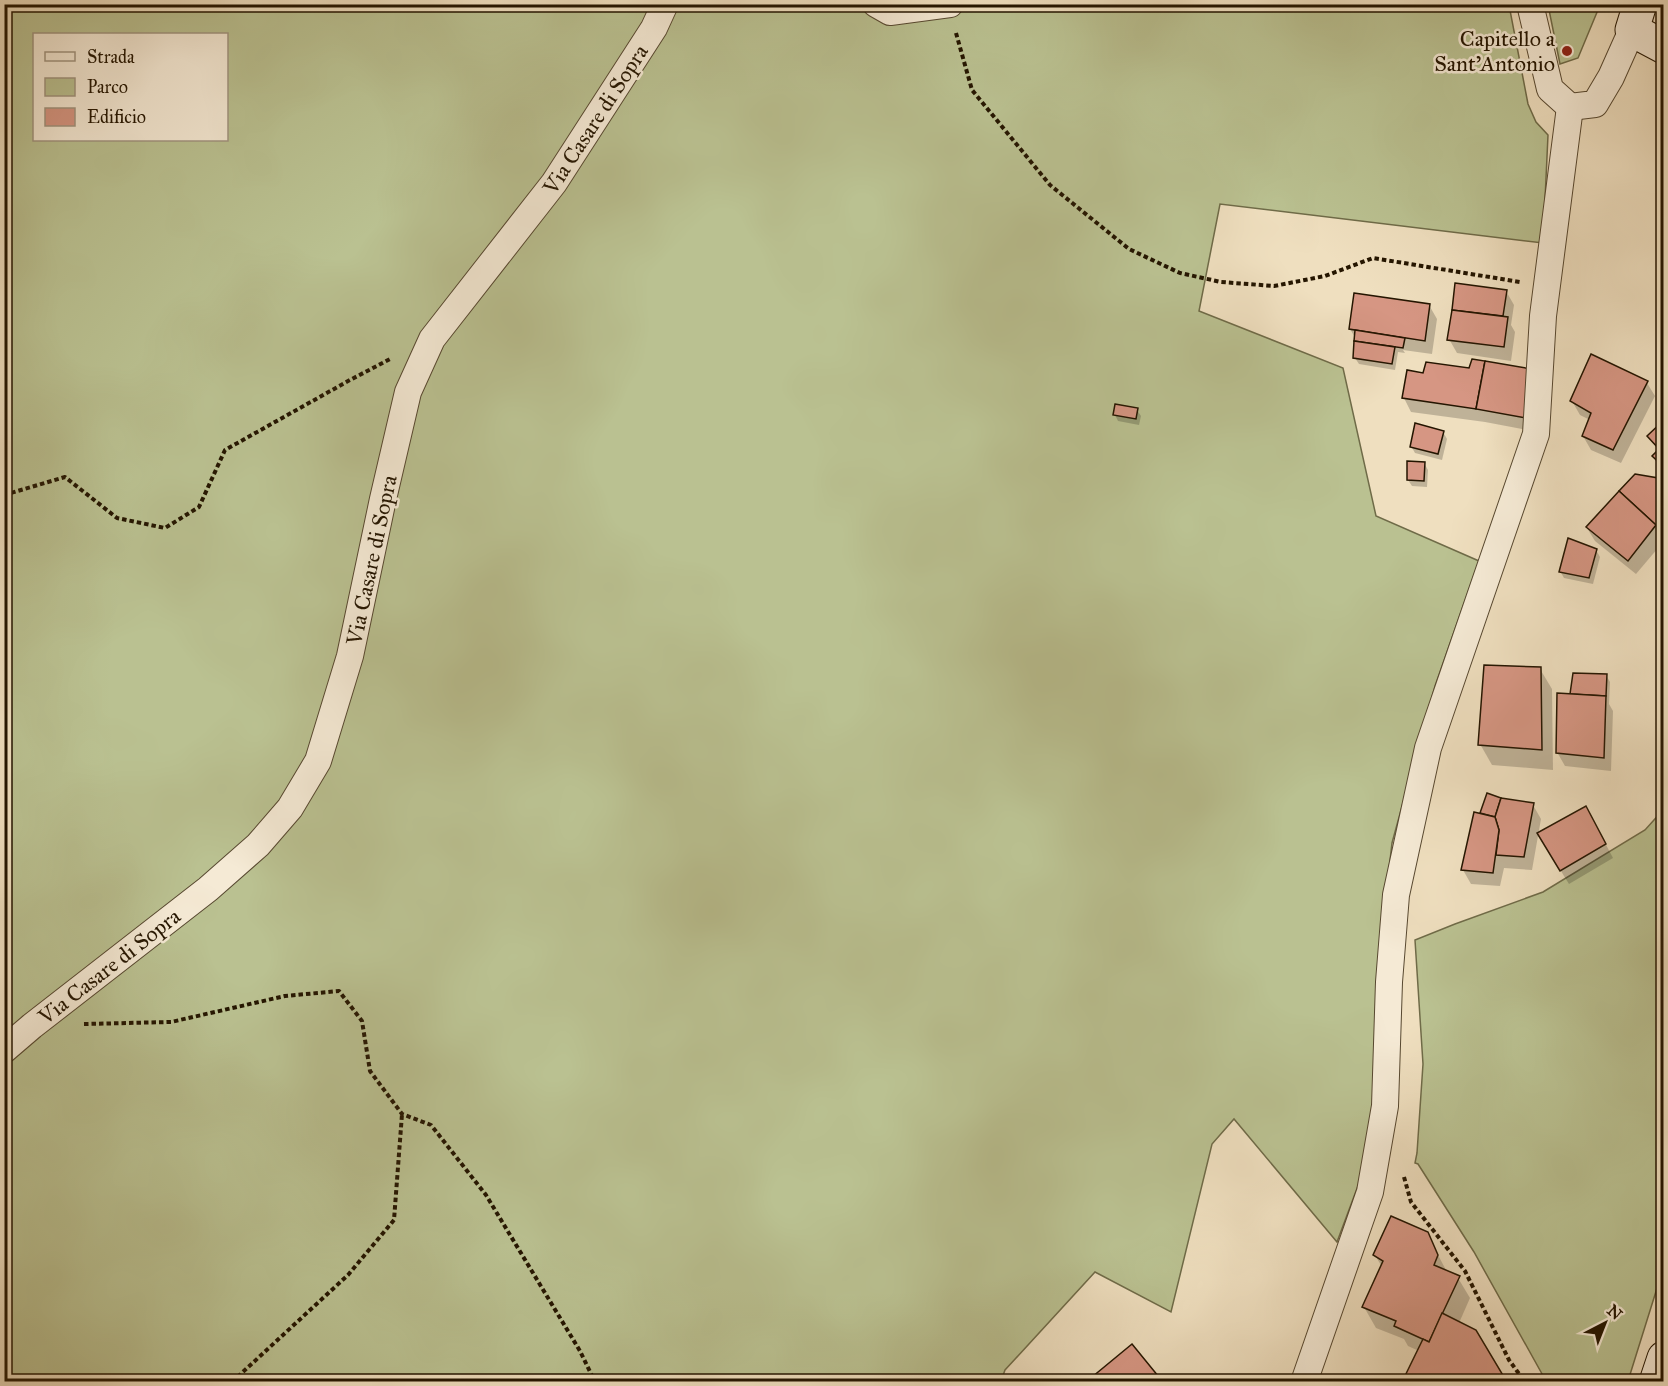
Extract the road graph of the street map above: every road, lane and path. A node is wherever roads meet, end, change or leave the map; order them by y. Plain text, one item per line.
1 (664, 4) edge
2 (876, 4) edge
3 (1530, 4) edge
4 (949, 5) edge
5 (1636, 17) edge
6 (1664, 47) edge
7 (1570, 107) junction
8 (1547, 286) junction
9 (432, 339) junction
10 (4, 495) edge
11 (32, 1026) junction
12 (4, 1050) edge
13 (402, 1114) junction
14 (1402, 1170) dead end
15 (1664, 1358) edge
16 (232, 1382) edge
17 (595, 1382) edge
18 (1304, 1382) edge
19 (1525, 1382) edge
20 (1656, 1382) edge

1 - 9 street, Via Casare di Sopra
2 - 4 street
3 - 7 street
4 - 8 path
5 - 6 street
5 - 7 street
7 - 8 street
8 - 18 street
9 - 10 path
9 - 11 street, Via Casare di Sopra
11 - 12 street, Via Casare di Sopra
11 - 13 path
13 - 16 path
13 - 17 path
14 - 19 path
15 - 20 street

